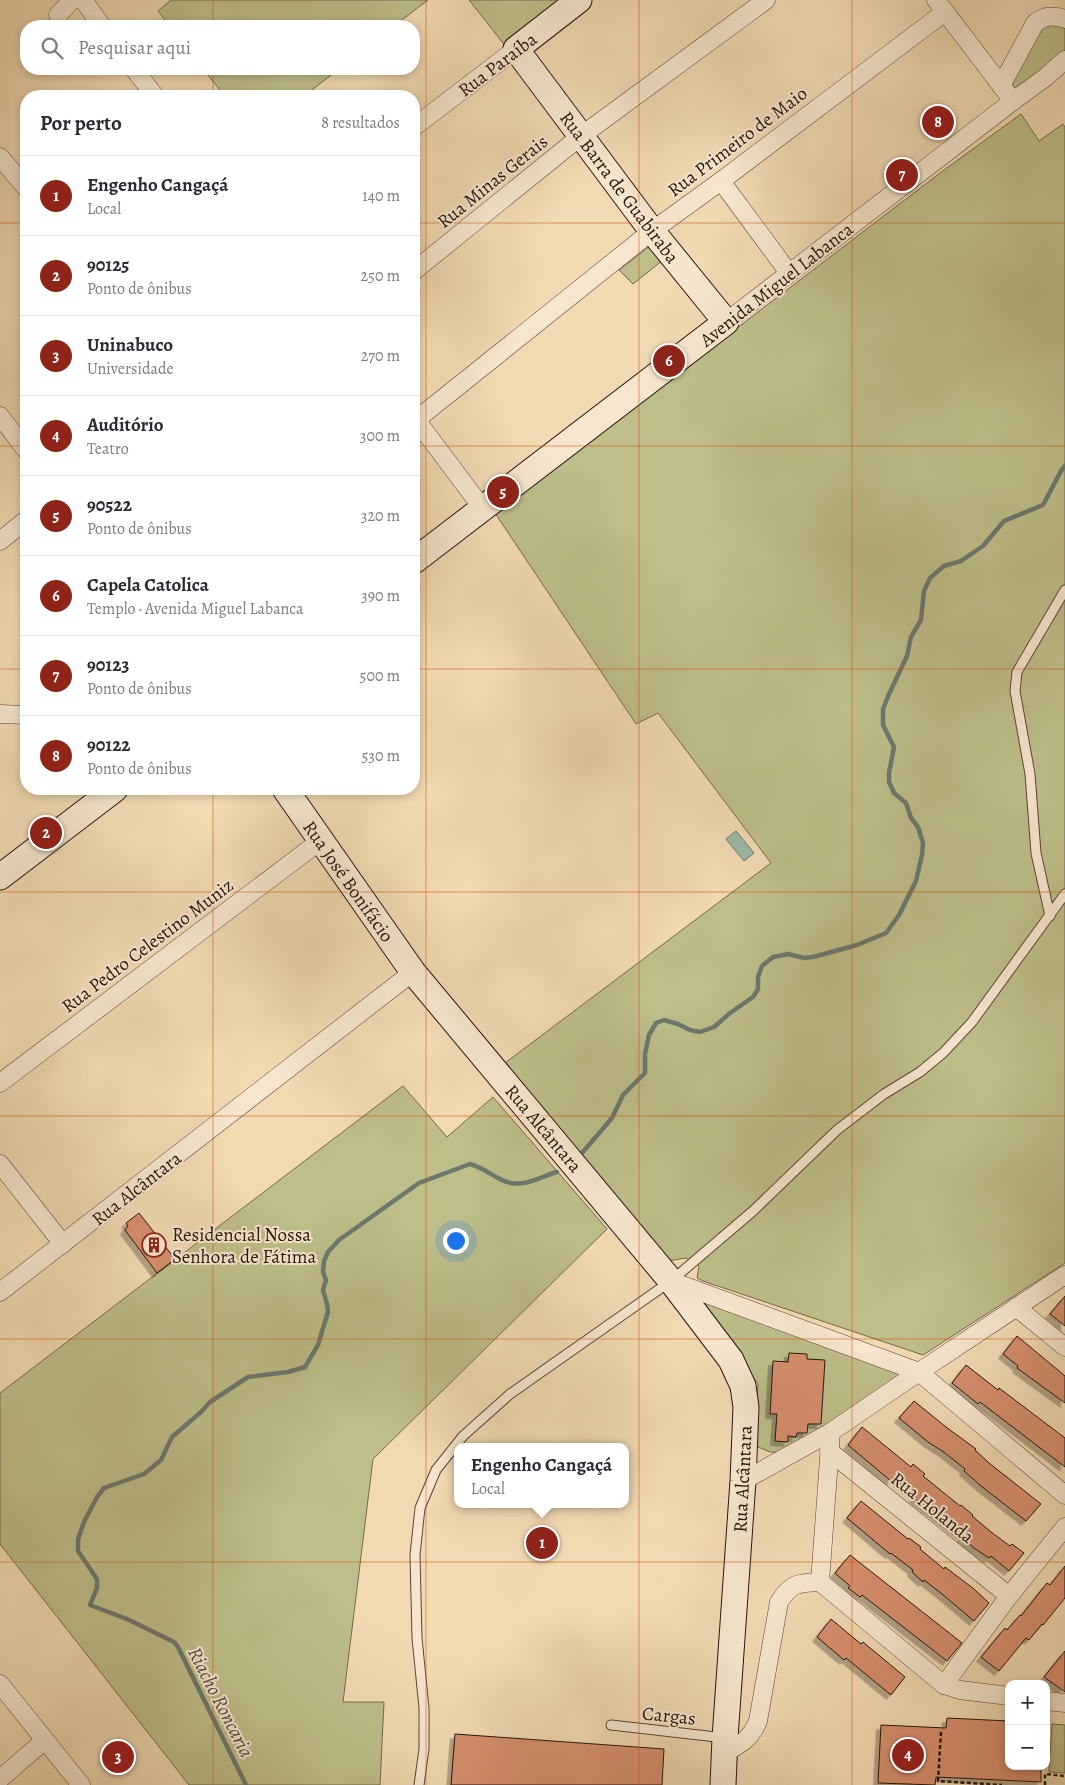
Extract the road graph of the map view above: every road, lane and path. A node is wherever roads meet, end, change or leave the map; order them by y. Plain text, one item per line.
1 (72, 0) edge
2 (82, 0) edge
3 (579, 0) edge
4 (766, 0) edge
5 (941, 6) edge
6 (58, 15) dead end
7 (1065, 19) edge
8 (97, 20) edge
9 (516, 49) junction
10 (1065, 60) edge
11 (139, 75) edge
12 (1001, 86) junction
13 (150, 90) edge
14 (1013, 101) junction
15 (420, 122) edge
16 (581, 136) junction
17 (0, 157) edge
18 (20, 181) edge
19 (721, 181) junction
20 (652, 230) junction
21 (420, 266) edge
22 (789, 273) junction
23 (726, 322) junction
24 (420, 414) edge
25 (0, 416) edge
26 (420, 425) edge
27 (20, 442) edge
28 (483, 509) junction
29 (20, 525) edge
30 (0, 541) edge
31 (420, 556) edge
32 (1065, 590) edge
33 (0, 714) edge
34 (20, 715) edge
35 (107, 795) edge
36 (289, 795) edge
37 (320, 841) junction
38 (0, 877) edge
39 (1065, 894) edge
40 (1050, 916) junction
41 (413, 972) junction
42 (0, 1083) edge
43 (0, 1164) edge
44 (63, 1244) junction
45 (1065, 1275) edge
46 (671, 1281) junction
47 (0, 1292) edge
48 (1016, 1307) junction
49 (1065, 1347) edge
50 (919, 1372) junction
51 (832, 1432) junction
52 (457, 1443) edge
53 (454, 1447) edge
54 (829, 1451) junction
55 (743, 1480) junction
56 (1065, 1495) edge
57 (1065, 1527) edge
58 (820, 1582) junction
59 (1009, 1596) junction
60 (0, 1684) edge
61 (944, 1685) junction
62 (1005, 1696) edge
63 (1050, 1701) edge
64 (1065, 1703) edge
65 (611, 1725) dead end
66 (941, 1732) dead end
67 (44, 1741) junction
68 (724, 1745) junction
69 (1065, 1776) edge
70 (0, 1779) edge
71 (81, 1785) edge
72 (419, 1785) edge
73 (723, 1785) edge
74 (1002, 1785) edge
75 (1045, 1785) edge

1 - 6 street
2 - 8 street
3 - 9 street, Rua Paraíba
4 - 16 street, Rua Minas Gerais
5 - 12 street
5 - 19 street, Rua Primeiro de Maio
7 - 12 street
9 - 15 street, Rua Paraíba
9 - 16 street, Rua Barra de Guabiraba
10 - 14 street, Avenida Miguel Labanca
11 - 13 street
12 - 14 street
14 - 22 street, Avenida Miguel Labanca
16 - 20 street, Rua Barra de Guabiraba
16 - 21 street, Rua Minas Gerais
17 - 18 street
19 - 20 street, Rua Primeiro de Maio
19 - 22 street
20 - 23 street, Rua Barra de Guabiraba
20 - 24 street, Rua Primeiro de Maio
22 - 23 street, Avenida Miguel Labanca
23 - 28 street, Avenida Miguel Labanca
25 - 27 street
26 - 28 street
28 - 31 street, Avenida Miguel Labanca
29 - 30 street
32 - 40 lane
33 - 34 street
35 - 38 street
36 - 37 street, Rua José Bonifácio
37 - 41 street, Rua José Bonifácio
37 - 42 street, Rua Pedro Celestino Muniz
39 - 40 lane
40 - 46 lane
41 - 44 street, Rua Alcântara
41 - 46 street, Rua Alcântara
43 - 44 street
44 - 47 street, Rua Alcântara
45 - 48 street
46 - 50 street
46 - 52 lane
46 - 55 street, Rua Alcântara
48 - 49 street
48 - 50 street
50 - 51 street
50 - 56 street
51 - 54 street
51 - 55 street
53 - 72 lane
54 - 58 street
54 - 59 street, Rua Holanda
55 - 68 street, Rua Alcântara
57 - 59 street
58 - 61 street
58 - 68 street
59 - 61 street
60 - 67 street
61 - 62 street
63 - 64 street
65 - 68 lane, Cargas
66 - 74 path
67 - 70 street
67 - 71 street
68 - 73 street, Rua Alcântara
69 - 75 path

